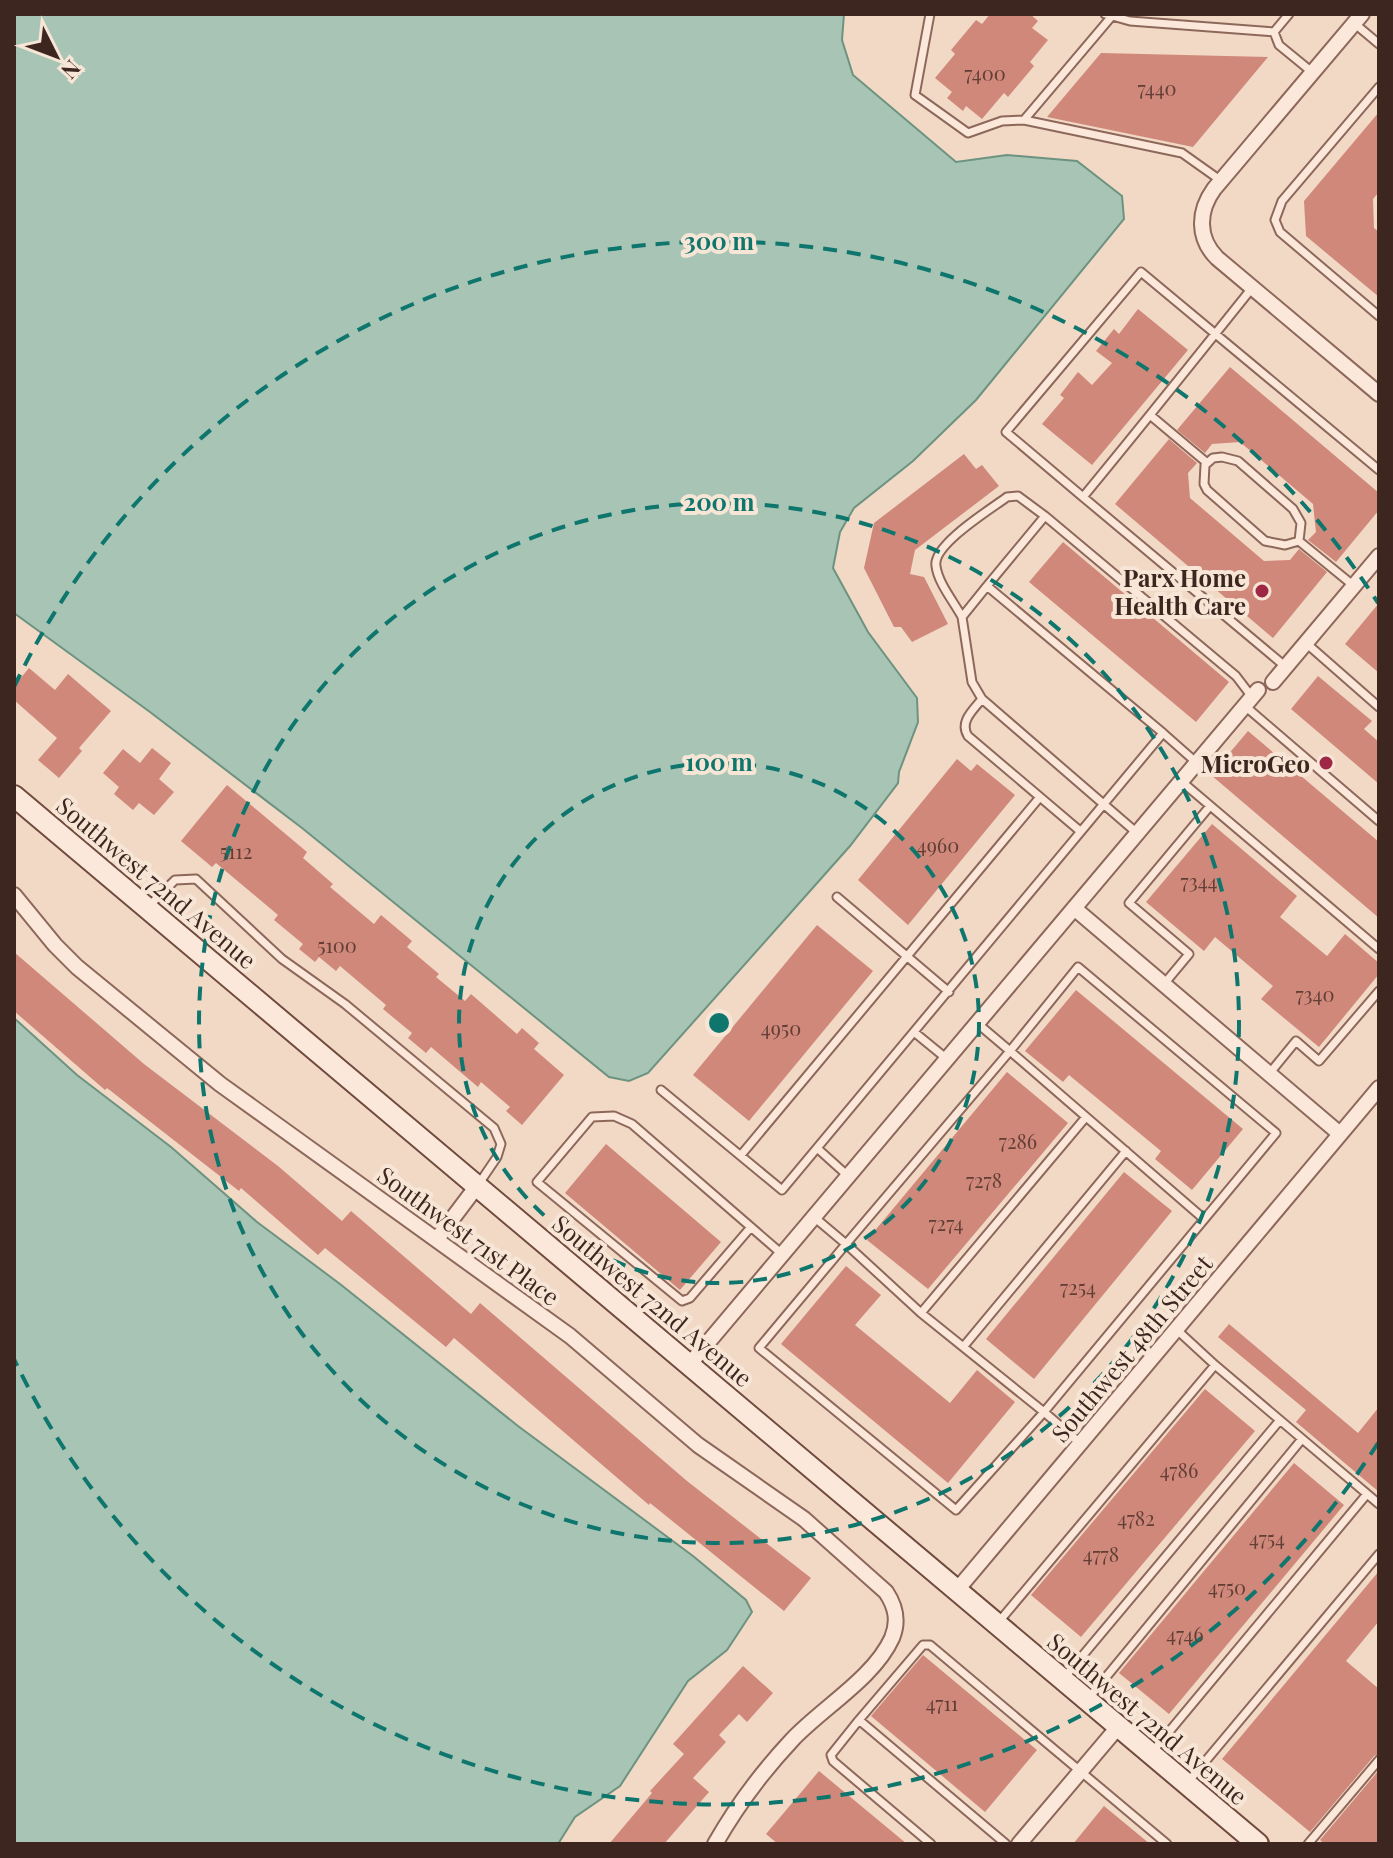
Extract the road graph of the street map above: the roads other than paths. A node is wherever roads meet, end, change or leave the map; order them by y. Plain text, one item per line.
1 (930, 14) edge
2 (1289, 14) edge
3 (1108, 15) edge
4 (1358, 19) edge
5 (1274, 32) junction
6 (1379, 44) edge
7 (1312, 72) junction
8 (1379, 87) edge
9 (1024, 120) junction
10 (1220, 181) junction
11 (1252, 288) junction
12 (1379, 316) edge
13 (1215, 334) junction
14 (1379, 394) edge
15 (1150, 415) junction
16 (1206, 462) junction
17 (1379, 470) edge
18 (1083, 497) junction
19 (1045, 516) junction
20 (1299, 541) junction
21 (1377, 564) edge
22 (987, 586) junction
23 (1354, 586) junction
24 (962, 617) junction
25 (1306, 643) junction
26 (1286, 667) junction
27 (1273, 682) dead end
28 (1252, 698) junction
29 (982, 699) junction
30 (1379, 707) edge
31 (1163, 733) junction
32 (1197, 763) junction
33 (1181, 781) junction
34 (14, 796) edge
35 (1040, 797) junction
36 (1103, 803) junction
37 (1210, 806) junction
38 (1379, 821) edge
39 (1080, 831) junction
40 (1137, 833) junction
41 (14, 895) edge
42 (837, 897) dead end
43 (147, 908) junction
44 (1074, 908) junction
45 (1379, 949) edge
46 (908, 957) junction
47 (1164, 984) junction
48 (1379, 991) edge
49 (949, 992) junction
50 (977, 1023) junction
51 (914, 1032) junction
52 (1010, 1051) junction
53 (947, 1059) junction
54 (1269, 1074) junction
55 (1379, 1088) edge
56 (661, 1090) dead end
57 (1086, 1117) junction
58 (1340, 1134) junction
59 (817, 1148) junction
60 (1126, 1151) junction
61 (741, 1155) junction
62 (848, 1176) junction
63 (477, 1186) junction
64 (814, 1217) junction
65 (1204, 1219) junction
66 (751, 1227) junction
67 (437, 1239) junction
68 (846, 1244) junction
69 (782, 1254) junction
70 (921, 1313) junction
71 (1176, 1329) junction
72 (964, 1346) junction
73 (689, 1365) junction
74 (1215, 1365) junction
75 (1044, 1412) junction
76 (1280, 1420) junction
77 (1302, 1439) junction
78 (1080, 1443) junction
79 (1367, 1494) junction
80 (1379, 1504) edge
81 (1379, 1554) edge
82 (957, 1590) junction
83 (997, 1624) junction
84 (1062, 1679) junction
85 (1087, 1700) junction
86 (859, 1720) junction
87 (1118, 1727) junction
88 (1151, 1754) junction
89 (1379, 1760) edge
90 (1081, 1771) junction
91 (1187, 1784) junction
92 (715, 1844) edge
93 (931, 1844) edge
94 (1006, 1844) edge
95 (1019, 1844) edge
96 (1167, 1844) edge
97 (1258, 1844) edge
98 (1308, 1844) edge

1 - 9 lane
2 - 5 lane
3 - 5 lane
3 - 9 lane
4 - 6 lane
4 - 7 street
5 - 7 lane
7 - 10 street
8 - 12 lane
9 - 10 lane
10 - 11 street
11 - 13 lane
11 - 14 street
13 - 15 lane
13 - 17 lane
13 - 18 lane
15 - 16 lane
15 - 18 lane
16 - 20 lane
16 - 20 lane
18 - 26 lane
19 - 22 lane
19 - 24 lane
19 - 28 lane
20 - 23 lane
21 - 23 street
22 - 24 lane
22 - 31 lane
23 - 25 street
24 - 29 lane
25 - 26 street
25 - 30 lane
26 - 27 street
28 - 32 street
28 - 38 lane
29 - 35 lane
29 - 36 lane
31 - 32 lane
31 - 36 lane
32 - 33 street
33 - 37 lane
33 - 40 street
34 - 43 street, Southwest 72nd Avenue
35 - 39 lane
35 - 46 lane
36 - 39 lane
36 - 40 lane
37 - 45 lane
37 - 47 lane
39 - 49 lane
40 - 44 street
41 - 67 street, Southwest 71st Place
42 - 46 lane
43 - 63 street, Southwest 72nd Avenue
43 - 63 lane
44 - 47 street
44 - 50 street
46 - 49 lane
46 - 61 lane
47 - 54 street
48 - 54 lane
49 - 51 lane
50 - 52 lane
50 - 53 street
51 - 53 lane
51 - 59 lane
52 - 57 lane
52 - 65 lane
52 - 68 lane
53 - 62 street
54 - 58 street
55 - 58 street, Southwest 48th Street
56 - 61 lane
57 - 60 lane
57 - 70 lane
58 - 71 street, Southwest 48th Street
59 - 61 lane
59 - 62 lane
60 - 65 lane
60 - 72 lane
62 - 64 street
63 - 67 street
63 - 73 street, Southwest 72nd Avenue
64 - 68 lane
64 - 69 street
65 - 75 lane
66 - 66 lane
66 - 69 lane
67 - 92 street, Southwest 71st Place
68 - 70 lane
68 - 75 lane
69 - 73 street
70 - 72 lane
71 - 74 lane
71 - 78 street, Southwest 48th Street
72 - 75 lane
73 - 82 street, Southwest 72nd Avenue
74 - 76 lane
74 - 83 lane
75 - 78 lane
76 - 77 lane
76 - 84 lane
77 - 79 lane
77 - 85 lane
78 - 82 street, Southwest 48th Street
79 - 80 lane
79 - 88 lane
81 - 91 lane
82 - 83 street, Southwest 72nd Avenue
83 - 84 street, Southwest 72nd Avenue
84 - 85 street, Southwest 72nd Avenue
85 - 87 street, Southwest 72nd Avenue
86 - 90 lane
86 - 93 lane
86 - 94 lane
87 - 88 street, Southwest 72nd Avenue
87 - 90 street
88 - 91 street, Southwest 72nd Avenue
89 - 98 lane
90 - 95 street
90 - 96 lane
91 - 97 street, Southwest 72nd Avenue

